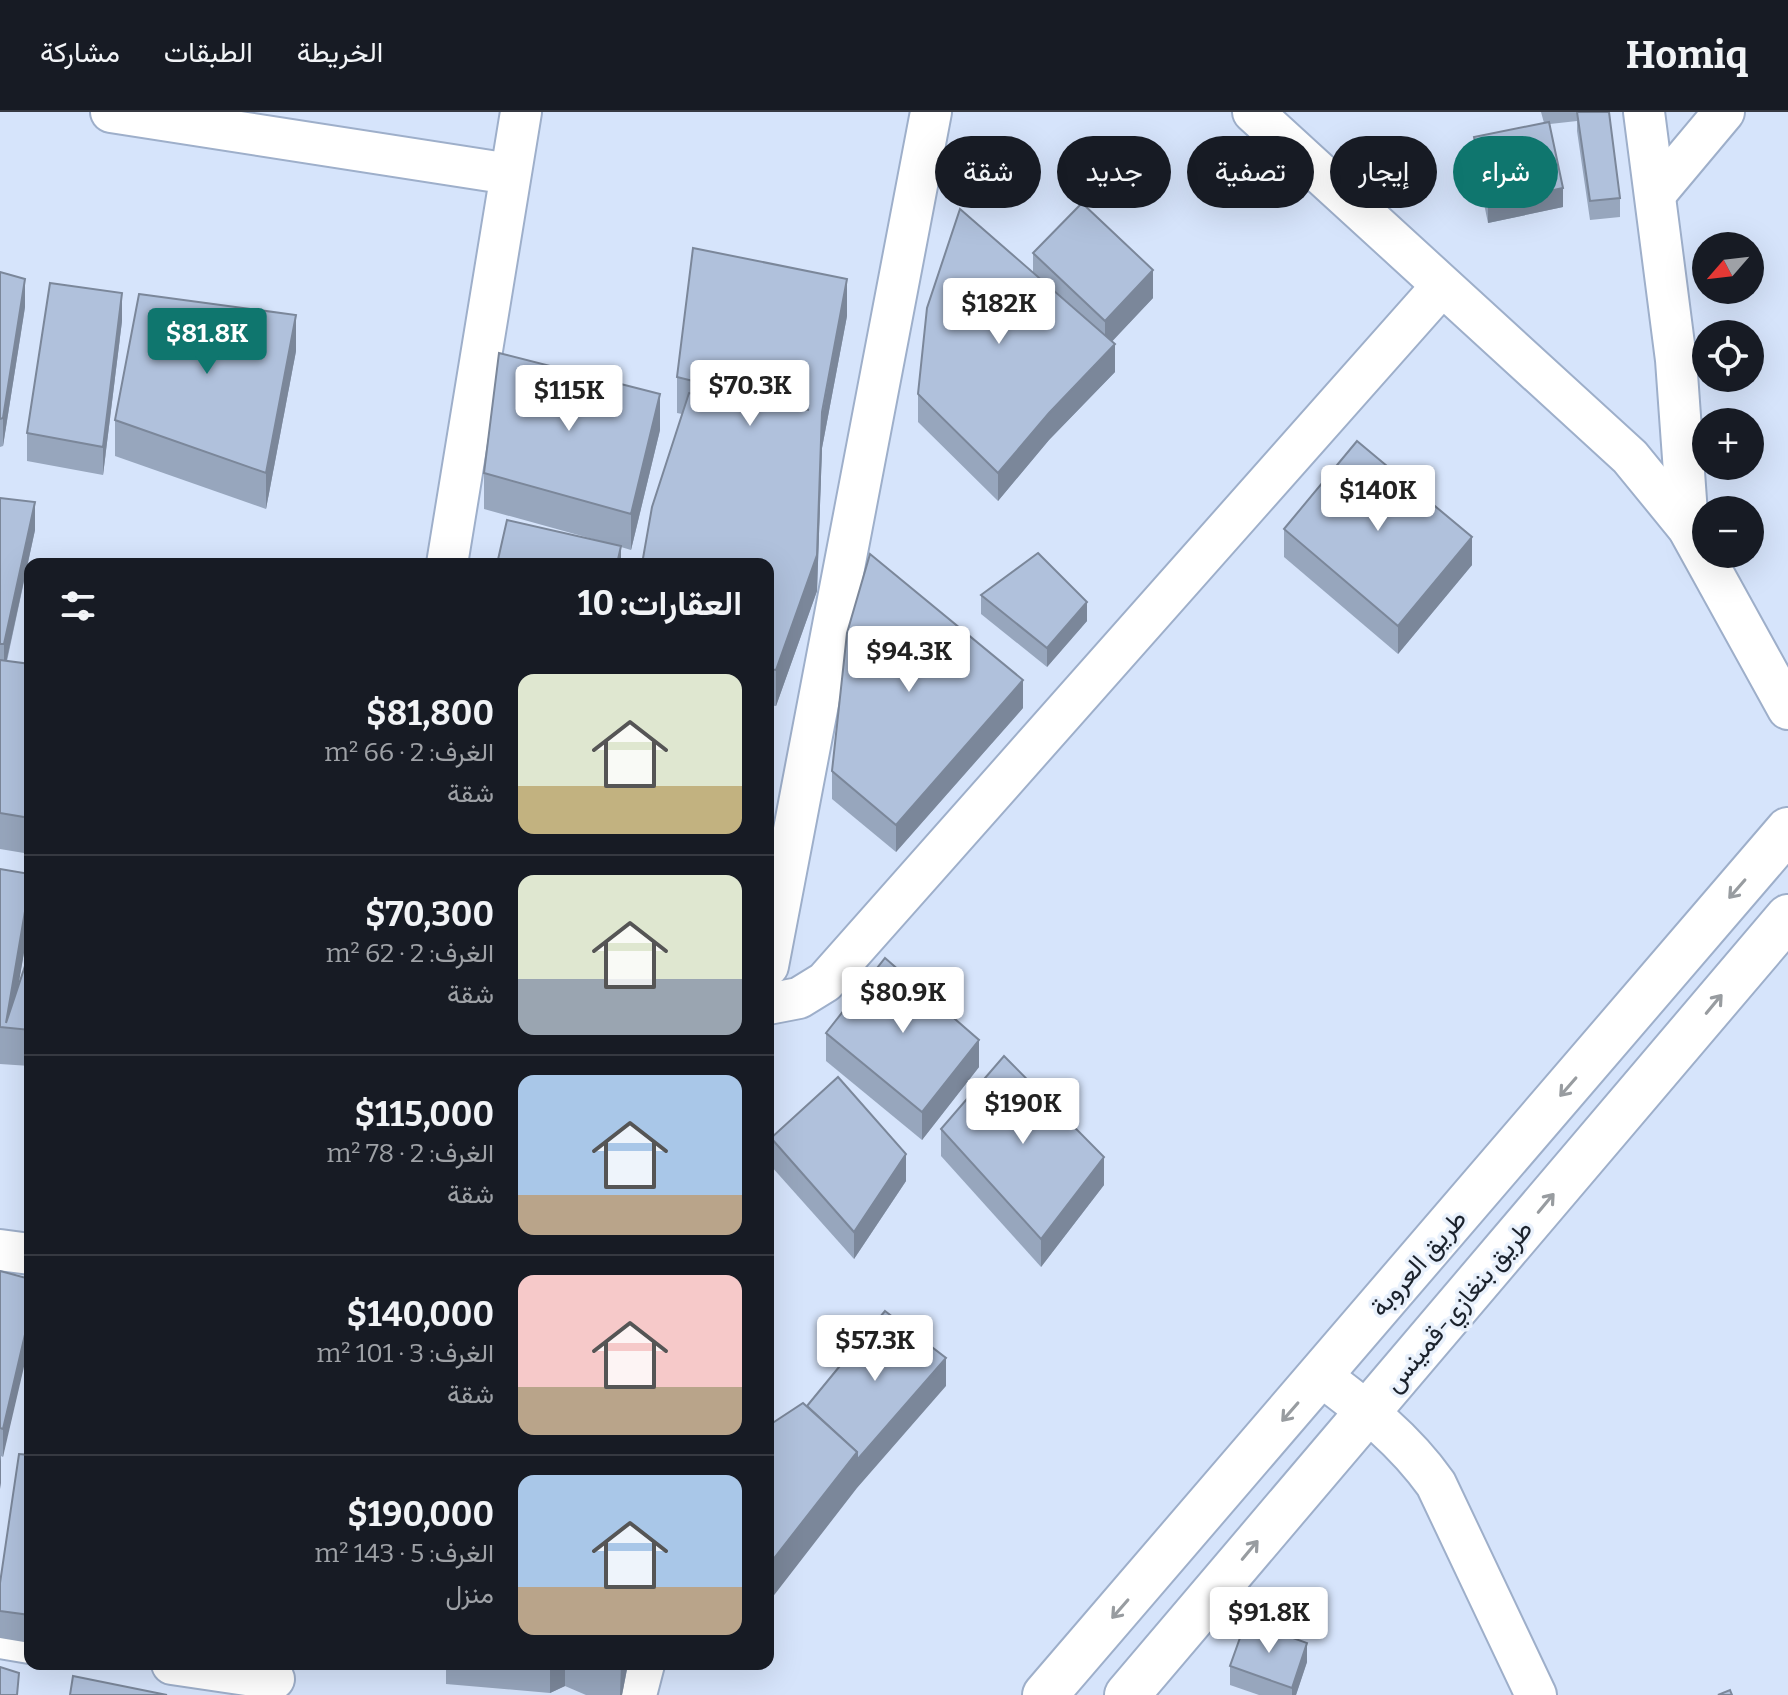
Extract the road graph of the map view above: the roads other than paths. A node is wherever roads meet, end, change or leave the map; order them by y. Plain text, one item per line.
1 (111, 112) edge
2 (521, 112) edge
3 (931, 112) edge
4 (1253, 112) edge
5 (1644, 112) edge
6 (1724, 112) edge
7 (510, 174) junction
8 (1657, 192) junction
9 (1441, 287) junction
10 (1688, 528) junction
11 (448, 558) edge
12 (1788, 709) edge
13 (1788, 830) edge
14 (1788, 917) edge
15 (774, 935) edge
16 (774, 1003) edge
17 (0, 1250) edge
18 (24, 1253) edge
19 (1321, 1376) junction
20 (1368, 1412) junction
21 (0, 1638) edge
22 (24, 1642) edge
23 (213, 1670) edge
24 (642, 1670) edge
25 (274, 1679) edge
26 (636, 1695) edge
27 (1045, 1695) edge
28 (1127, 1695) edge
29 (1536, 1695) edge

1 - 7 street
2 - 7 street
3 - 15 street
4 - 9 street
5 - 8 street
6 - 8 street
7 - 11 street
8 - 10 street
9 - 10 street
9 - 16 street
10 - 12 street
13 -> 19 main road, طريق العروبة
20 -> 14 main road, طريق بنغازي-قمينس
17 - 18 street
19 - 20 street
19 -> 27 main road, طريق العروبة
28 -> 20 main road, طريق بنغازي-قمينس
20 - 29 street
21 - 22 street
23 - 25 street
24 - 26 street

